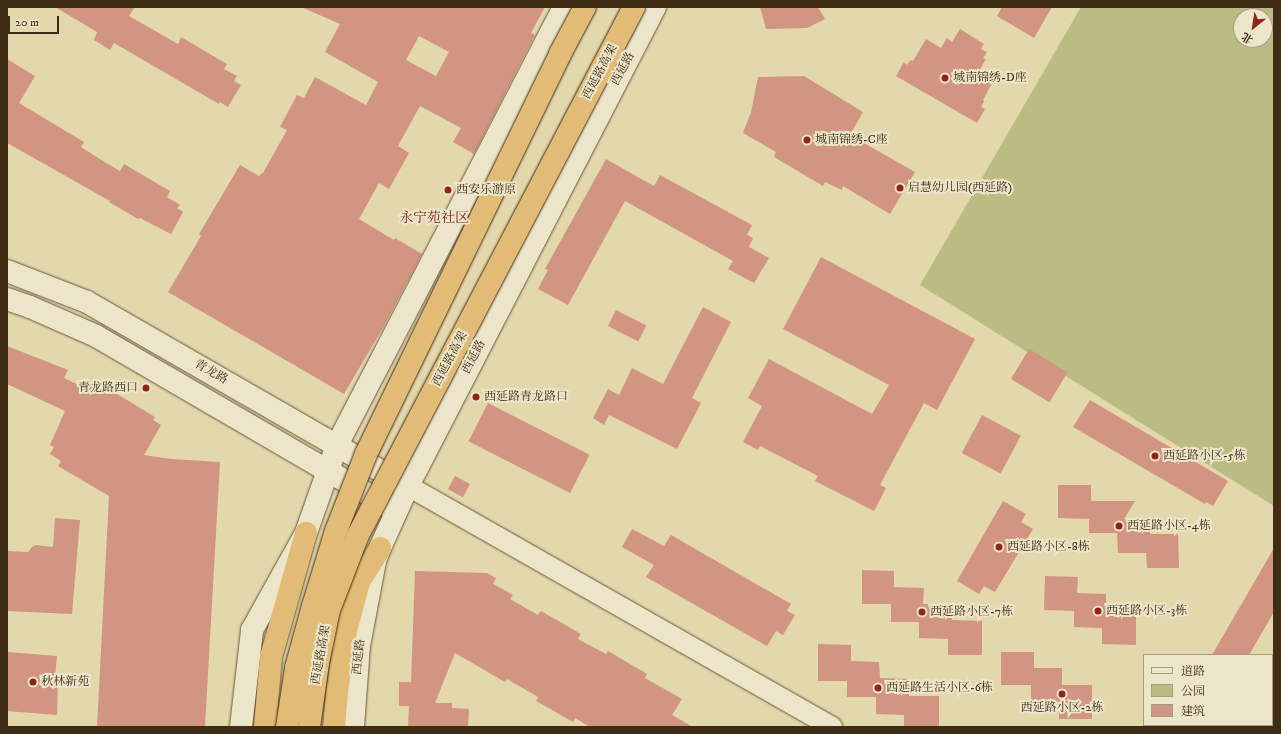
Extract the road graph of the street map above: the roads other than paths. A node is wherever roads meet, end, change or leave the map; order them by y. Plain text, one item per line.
1 (564, 7) edge
2 (585, 7) edge
3 (634, 7) edge
4 (655, 7) edge
5 (7, 272) edge
6 (7, 299) edge
7 (337, 445) junction
8 (328, 472) junction
9 (408, 486) junction
10 (397, 511) junction
11 (306, 533) junction
12 (380, 548) junction
13 (241, 727) edge
14 (265, 727) edge
15 (287, 727) edge
16 (309, 727) edge
17 (334, 727) edge
18 (353, 727) edge
19 (832, 727) edge

1 - 7 main road
2 - 15 highway, 西延路高架, bridge
3 - 16 highway, 西延路高架, bridge
4 - 9 main road, 西延路
5 - 7 main road, 青龙路
6 - 8 main road
7 - 8 main road
7 - 9 main road, 青龙路
8 - 10 main road
8 - 11 main road
9 - 10 main road, 西延路
9 - 19 street
10 - 12 main road, 西延路
11 - 13 main road
11 - 14 highway
12 - 17 highway
12 - 18 main road, 西延路

